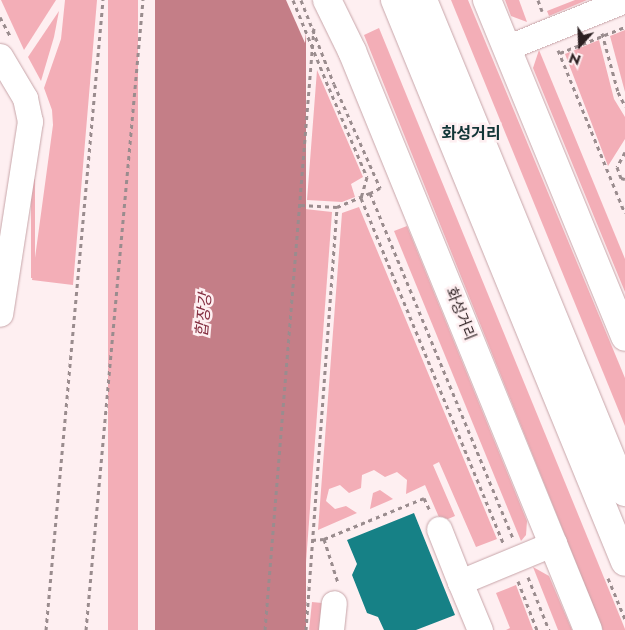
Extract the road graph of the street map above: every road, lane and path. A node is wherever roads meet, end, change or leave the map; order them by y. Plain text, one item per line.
1 (103, 0) edge
2 (143, 0) edge
3 (293, 0) edge
4 (301, 0) edge
5 (395, 0) edge
6 (423, 0) edge
7 (486, 0) edge
8 (544, 0) edge
9 (625, 0) edge
10 (538, 1) edge
11 (321, 10) edge
12 (625, 27) edge
13 (600, 28) dead end
14 (550, 30) junction
15 (603, 36) junction
16 (506, 48) junction
17 (560, 53) junction
18 (0, 56) edge
19 (625, 106) edge
20 (625, 152) edge
21 (625, 179) edge
22 (370, 193) junction
23 (361, 198) junction
24 (301, 205) junction
25 (337, 207) junction
26 (625, 213) edge
27 (0, 314) edge
28 (625, 337) edge
29 (625, 492) edge
30 (439, 529) joint
31 (312, 540) junction
32 (554, 543) junction
33 (515, 559) junction
34 (625, 562) edge
35 (460, 582) junction
36 (334, 603) dead end
37 (46, 630) edge
38 (86, 630) edge
39 (265, 630) edge
40 (306, 630) edge
41 (331, 630) edge
42 (480, 630) edge
43 (537, 630) edge
44 (549, 630) edge
45 (588, 630) edge

1 - 37 path
2 - 38 path
3 - 23 path, bridge
4 - 22 path, bridge
5 - 34 main road
6 - 29 main road
7 - 16 main road
8 - 10 path
9 - 14 street
10 - 14 path
11 - 24 path
11 - 32 main road, 화성거리
12 - 15 path
13 - 15 path
14 - 16 street
14 - 17 path
15 - 17 path
15 - 19 path
16 - 28 main road
17 - 26 path
18 - 27 street
20 - 21 path
22 - 23 path
22 - 33 path
23 - 25 path
23 - 33 path
24 - 25 path
24 - 39 path
25 - 31 path
30 - 31 path
30 - 35 street
31 - 40 path
32 - 33 street
32 - 45 main road, 화성거리
33 - 35 street
33 - 43 path
33 - 44 path
35 - 42 street
36 - 41 street

